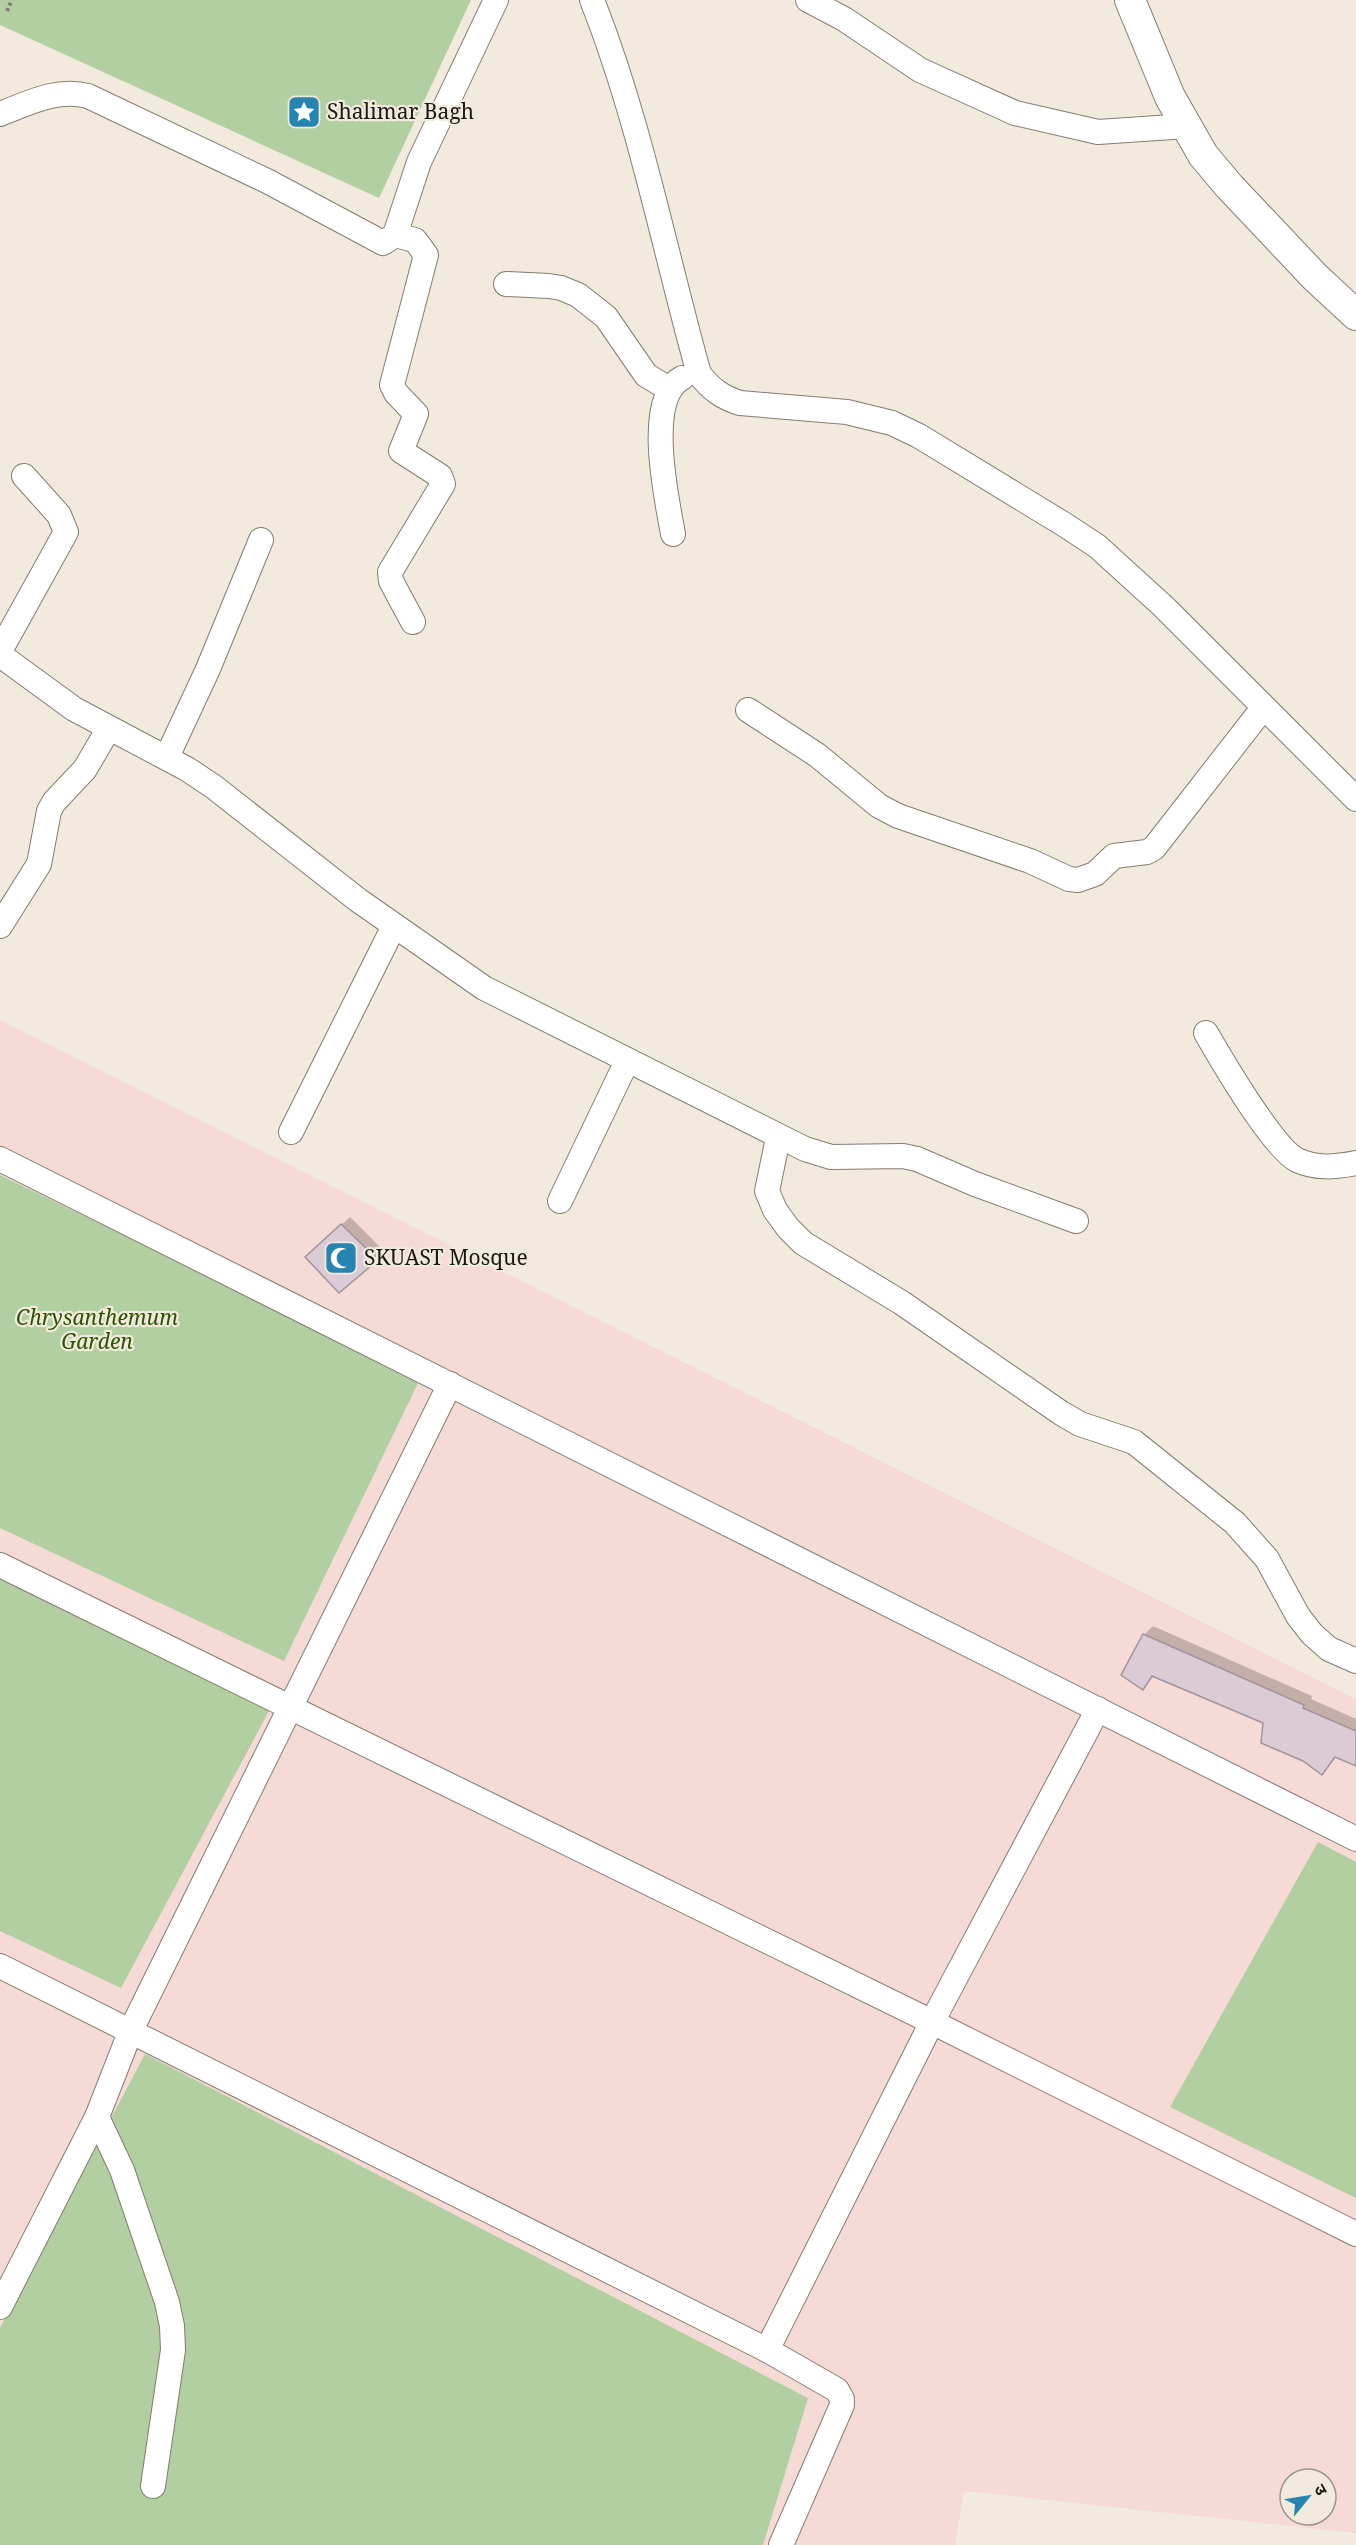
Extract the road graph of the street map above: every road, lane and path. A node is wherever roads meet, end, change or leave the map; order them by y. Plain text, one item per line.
1 (12, 0) edge
2 (496, 0) edge
3 (592, 0) edge
4 (807, 0) edge
5 (1130, 0) edge
6 (7, 11) dead end
7 (0, 114) edge
8 (1186, 126) junction
9 (395, 235) junction
10 (506, 284) dead end
11 (1356, 315) edge
12 (699, 374) junction
13 (669, 389) junction
14 (24, 476) dead end
15 (673, 534) dead end
16 (261, 540) dead end
17 (413, 622) dead end
18 (0, 653) edge
19 (1263, 708) junction
20 (748, 710) dead end
21 (109, 728) junction
22 (166, 757) junction
23 (1356, 799) edge
24 (0, 926) edge
25 (394, 926) junction
26 (1206, 1033) dead end
27 (627, 1061) junction
28 (291, 1132) dead end
29 (778, 1137) junction
30 (0, 1159) edge
31 (1356, 1163) edge
32 (560, 1201) dead end
33 (1076, 1221) dead end
34 (450, 1384) junction
35 (0, 1565) edge
36 (1356, 1661) edge
37 (291, 1707) junction
38 (1098, 1709) junction
39 (1356, 1839) edge
40 (0, 1966) edge
41 (932, 2022) junction
42 (131, 2030) junction
43 (97, 2116) junction
44 (1356, 2234) edge
45 (0, 2307) edge
46 (767, 2350) junction
47 (153, 2486) dead end
48 (781, 2545) edge

1 - 6 path
2 - 9 street
3 - 12 street
4 - 8 street
5 - 8 main road
7 - 9 street
8 - 11 main road
9 - 17 street
10 - 13 street
12 - 13 street
12 - 19 street
13 - 15 street
14 - 18 street
16 - 22 street
18 - 21 street
19 - 20 street
19 - 23 street
21 - 22 street
21 - 24 street
22 - 25 street
25 - 27 street
25 - 28 street
26 - 31 street
27 - 29 street
27 - 32 street
29 - 33 street
29 - 36 street
30 - 34 street
34 - 37 street
34 - 38 street
35 - 37 street
37 - 41 street
37 - 42 street
38 - 39 street
38 - 41 street
40 - 42 street
41 - 44 street
41 - 46 street
42 - 43 street
42 - 46 street
43 - 45 street
43 - 47 street
46 - 48 street

